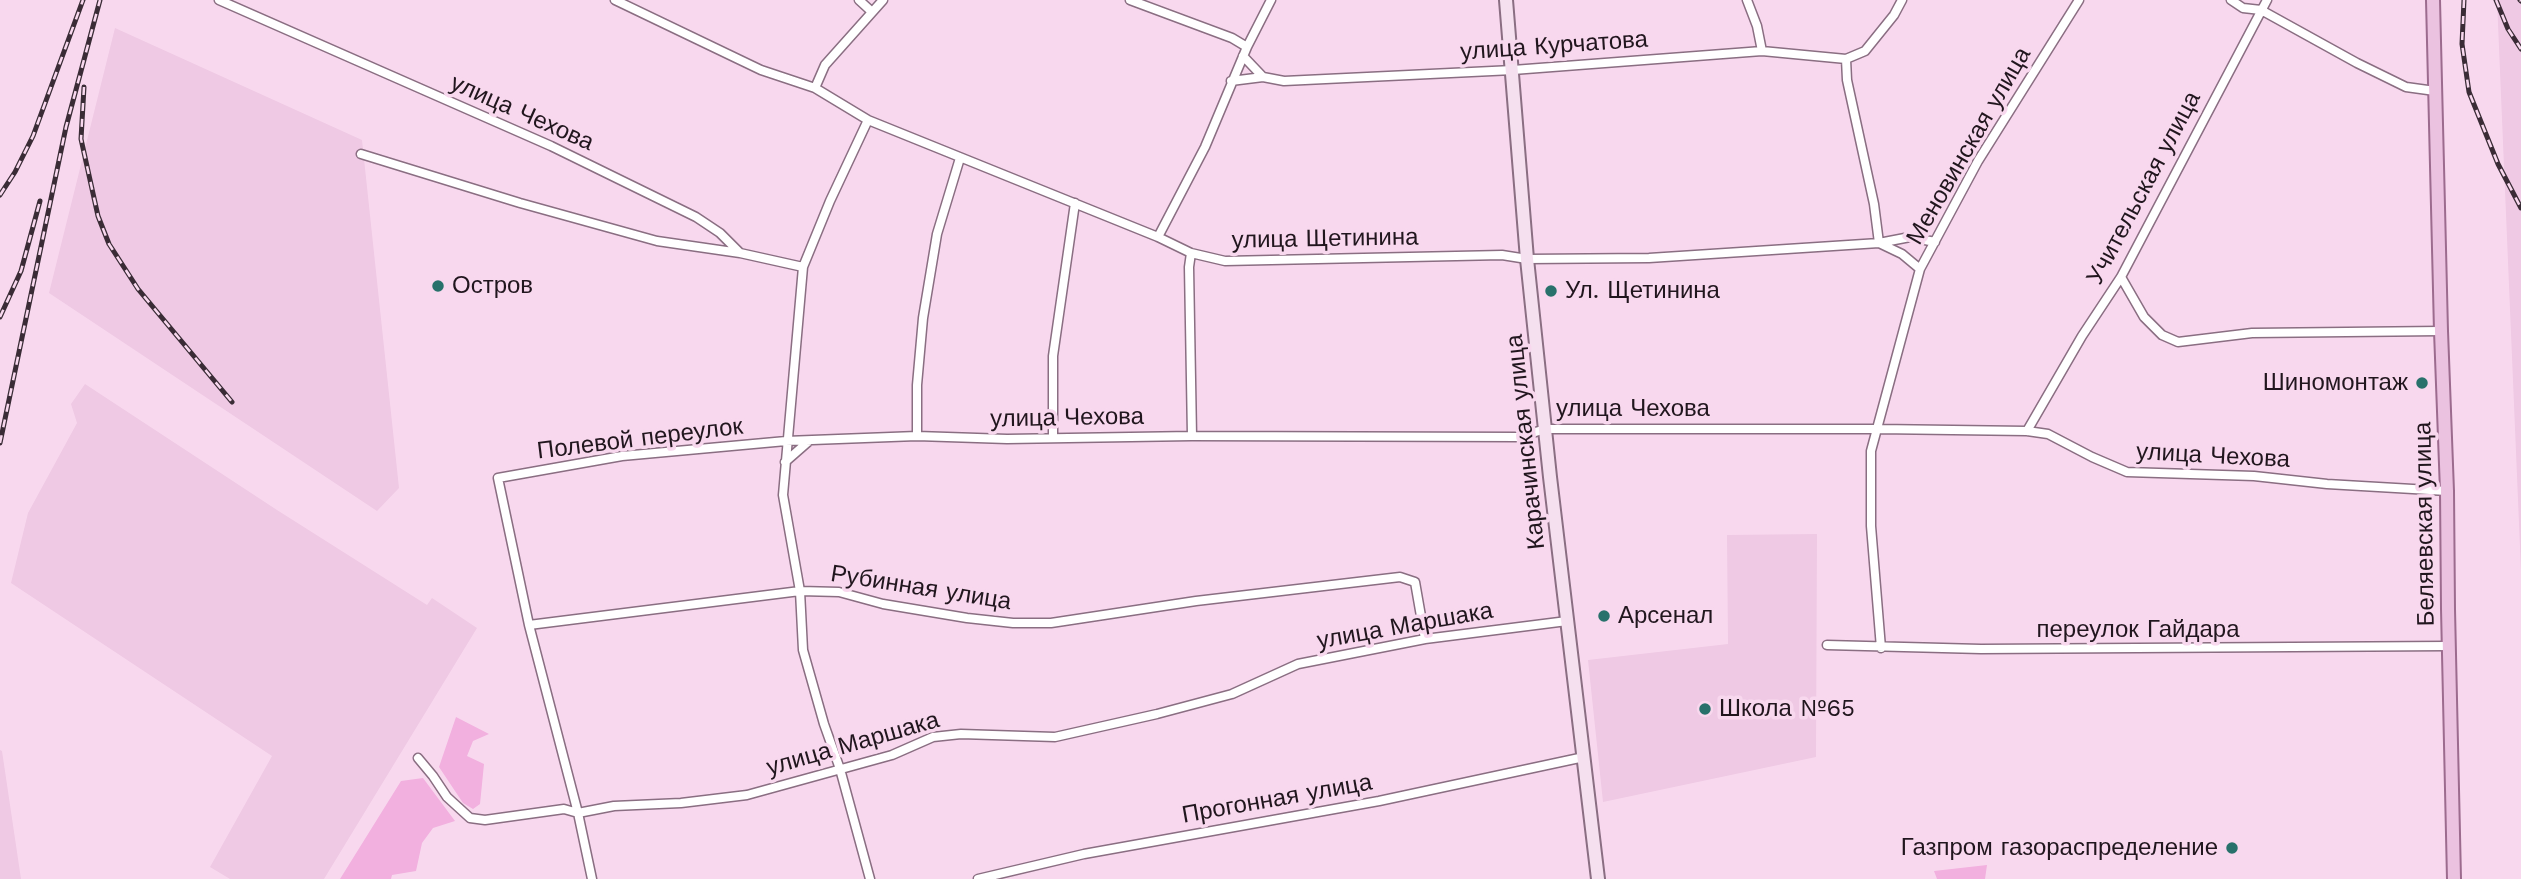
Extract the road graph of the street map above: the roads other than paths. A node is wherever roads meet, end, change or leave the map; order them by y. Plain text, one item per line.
1 (219, 0) edge
2 (615, 0) edge
3 (859, 0) edge
4 (883, 0) edge
5 (1130, 0) edge
6 (1271, 0) edge
7 (1506, 0) edge
8 (1747, 0) edge
9 (1902, 0) edge
10 (2079, 0) edge
11 (2231, 0) edge
12 (2267, 0) edge
13 (2433, 0) edge
14 (2261, 10) junction
15 (871, 12) junction
16 (1245, 51) junction
17 (1762, 51) junction
18 (1846, 59) junction
19 (1513, 70) junction
20 (1264, 77) junction
21 (1231, 81) junction
22 (815, 88) junction
23 (2435, 91) junction
24 (868, 120) junction
25 (361, 154) dead end
26 (960, 158) junction
27 (1075, 203) junction
28 (1158, 237) junction
29 (1935, 242) junction
30 (1879, 243) junction
31 (740, 253) junction
32 (1191, 253) junction
33 (1527, 258) junction
34 (803, 267) junction
35 (1920, 269) junction
36 (2121, 278) junction
37 (2441, 331) junction
38 (1545, 429) junction
39 (1878, 429) junction
40 (2027, 431) junction
41 (917, 436) junction
42 (1192, 436) junction
43 (1053, 437) junction
44 (786, 440) junction
45 (810, 440) junction
46 (785, 462) junction
47 (2448, 491) junction
48 (800, 591) junction
49 (1567, 621) junction
50 (529, 625) junction
51 (1425, 639) junction
52 (1827, 645) dead end
53 (2448, 646) junction
54 (1881, 648) junction
55 (1584, 757) junction
56 (418, 758) dead end
57 (841, 769) junction
58 (578, 813) junction
59 (592, 879) edge
60 (870, 879) edge
61 (978, 879) edge
62 (1598, 879) edge
63 (2454, 879) edge

1 - 31 street, улица Чехова
2 - 22 street, улица Щетинина
3 - 15 street
4 - 15 street
5 - 16 street
6 - 16 street
7 - 19 street, Карачинская улица
8 - 17 street
9 - 18 street
10 - 29 street, Меновинская улица
11 - 14 street
12 - 14 street, Учительская улица
13 - 23 main road, Беляевская улица
14 - 23 street
14 - 36 street, Учительская улица
15 - 22 street
16 - 20 street
16 - 21 street
17 - 18 street, улица Курчатова
17 - 19 street, улица Курчатова
18 - 30 street
19 - 20 street, улица Курчатова
19 - 33 street, Карачинская улица
20 - 21 street, улица Курчатова
21 - 28 street
22 - 24 street, улица Щетинина
23 - 37 main road, Беляевская улица
24 - 26 street, улица Щетинина
24 - 34 street
25 - 31 street
26 - 27 street, улица Щетинина
26 - 41 street
27 - 28 street, улица Щетинина
27 - 43 street
28 - 32 street, улица Щетинина
29 - 30 street, улица Щетинина
29 - 35 street, Меновинская улица
30 - 33 street, улица Щетинина
30 - 35 street
31 - 34 street, улица Чехова
32 - 33 street, улица Щетинина
32 - 42 street
33 - 38 street, Карачинская улица
34 - 44 street
35 - 39 street, Меновинская улица
36 - 37 street
36 - 40 street, Учительская улица
37 - 47 main road, Беляевская улица
38 - 39 street, улица Чехова
38 - 42 street, улица Чехова
38 - 49 street, Карачинская улица
39 - 40 street, улица Чехова
39 - 54 street, Меновинская улица
40 - 47 street, улица Чехова
41 - 43 street, улица Чехова
41 - 45 street, улица Чехова
42 - 43 street, улица Чехова
44 - 45 street, улица Чехова
44 - 46 street
44 - 50 street, Полевой переулок
45 - 46 street
46 - 48 street
47 - 53 main road, Беляевская улица
48 - 50 street, Рубинная улица
48 - 51 street, Рубинная улица
48 - 57 street
49 - 51 street, улица Маршака
49 - 55 street, Карачинская улица
50 - 58 street
51 - 57 street, улица Маршака
52 - 54 street, переулок Гайдара
53 - 54 street, переулок Гайдара
53 - 63 main road, Беляевская улица
55 - 61 street, Прогонная улица
55 - 62 street, Карачинская улица
56 - 58 street, улица Маршака
57 - 58 street, улица Маршака
57 - 60 street
58 - 59 street

